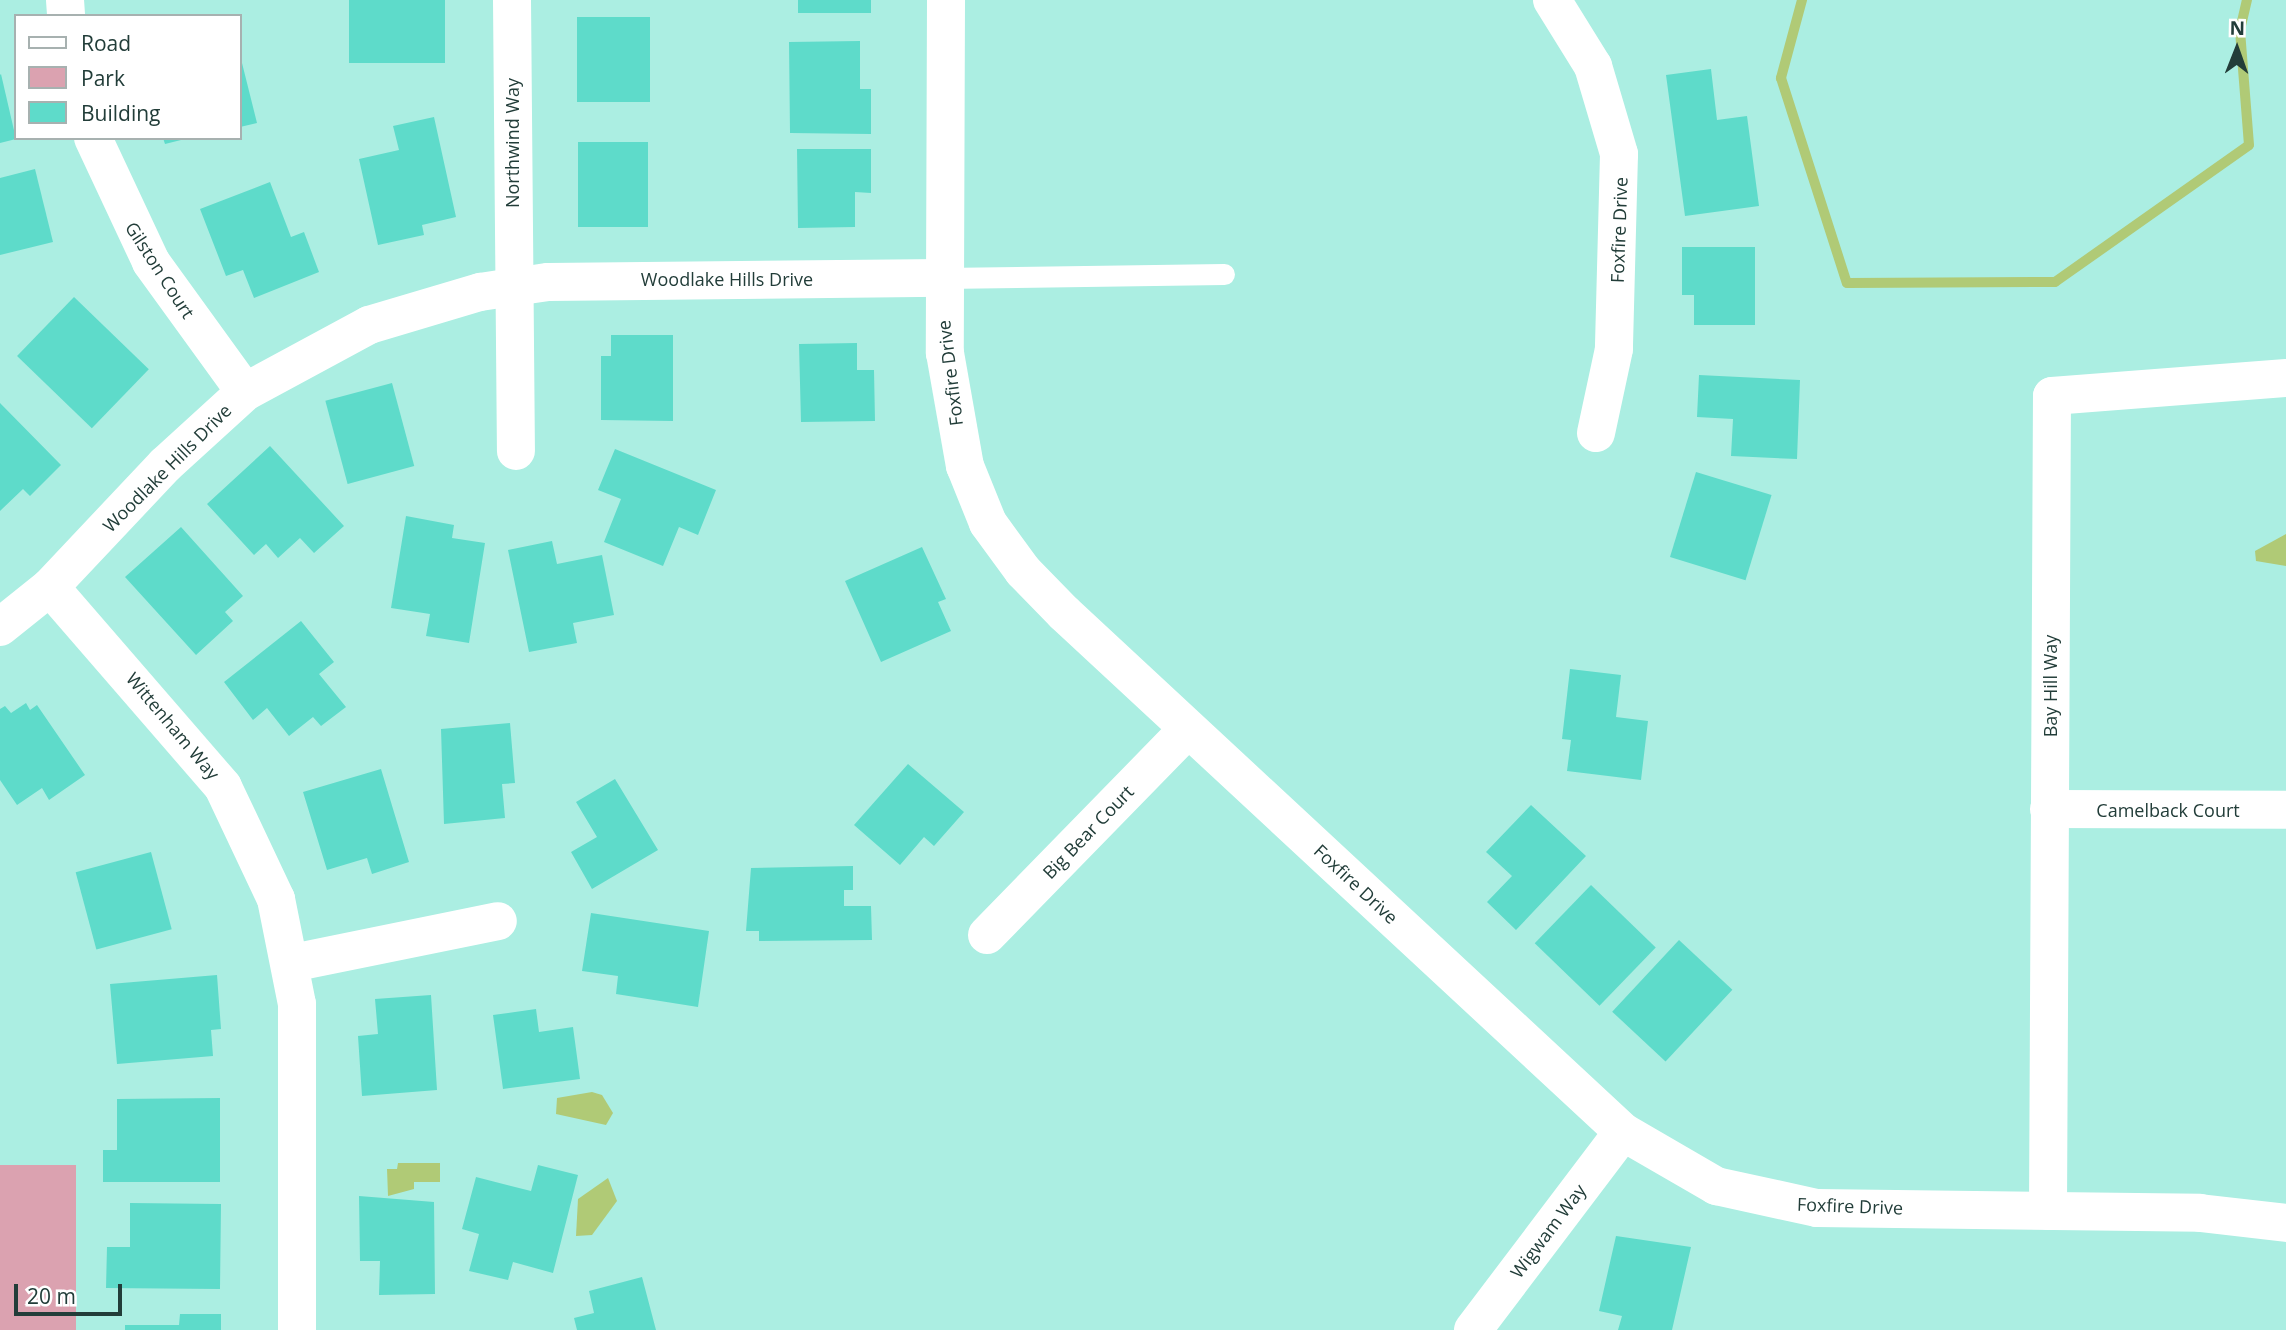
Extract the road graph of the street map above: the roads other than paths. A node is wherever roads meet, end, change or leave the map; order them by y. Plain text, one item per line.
1 (512, 0) edge
2 (946, 0) edge
3 (1552, 0) edge
4 (94, 140) edge
5 (1224, 274) dead end
6 (942, 278) junction
7 (512, 285) junction
8 (2286, 378) edge
9 (245, 392) junction
10 (1596, 433) dead end
11 (516, 451) dead end
12 (50, 587) junction
13 (0, 627) edge
14 (1188, 729) junction
15 (2049, 809) junction
16 (2286, 810) edge
17 (498, 920) dead end
18 (987, 935) dead end
19 (292, 963) junction
20 (1623, 1132) junction
21 (2048, 1211) junction
22 (2286, 1223) edge
23 (297, 1330) edge
24 (1473, 1330) edge

1 - 7 street, Northwind Way
2 - 6 street, Foxfire Drive
3 - 10 street, Foxfire Drive
4 - 9 street, Gilston Court
5 - 6 lane
6 - 7 street, Woodlake Hills Drive
6 - 14 street, Foxfire Drive
7 - 9 street, Woodlake Hills Drive
7 - 11 street
8 - 15 street, Bay Hill Way
9 - 12 street, Woodlake Hills Drive
12 - 13 street, Woodlake Hills Drive
12 - 19 street, Wittenham Way
14 - 18 street, Big Bear Court
14 - 20 street, Foxfire Drive
15 - 16 street, Camelback Court
15 - 21 street, Bay Hill Way
17 - 19 street
19 - 23 street, Wittenham Way
20 - 21 street, Foxfire Drive
20 - 24 street, Wigwam Way
21 - 22 street, Foxfire Drive

